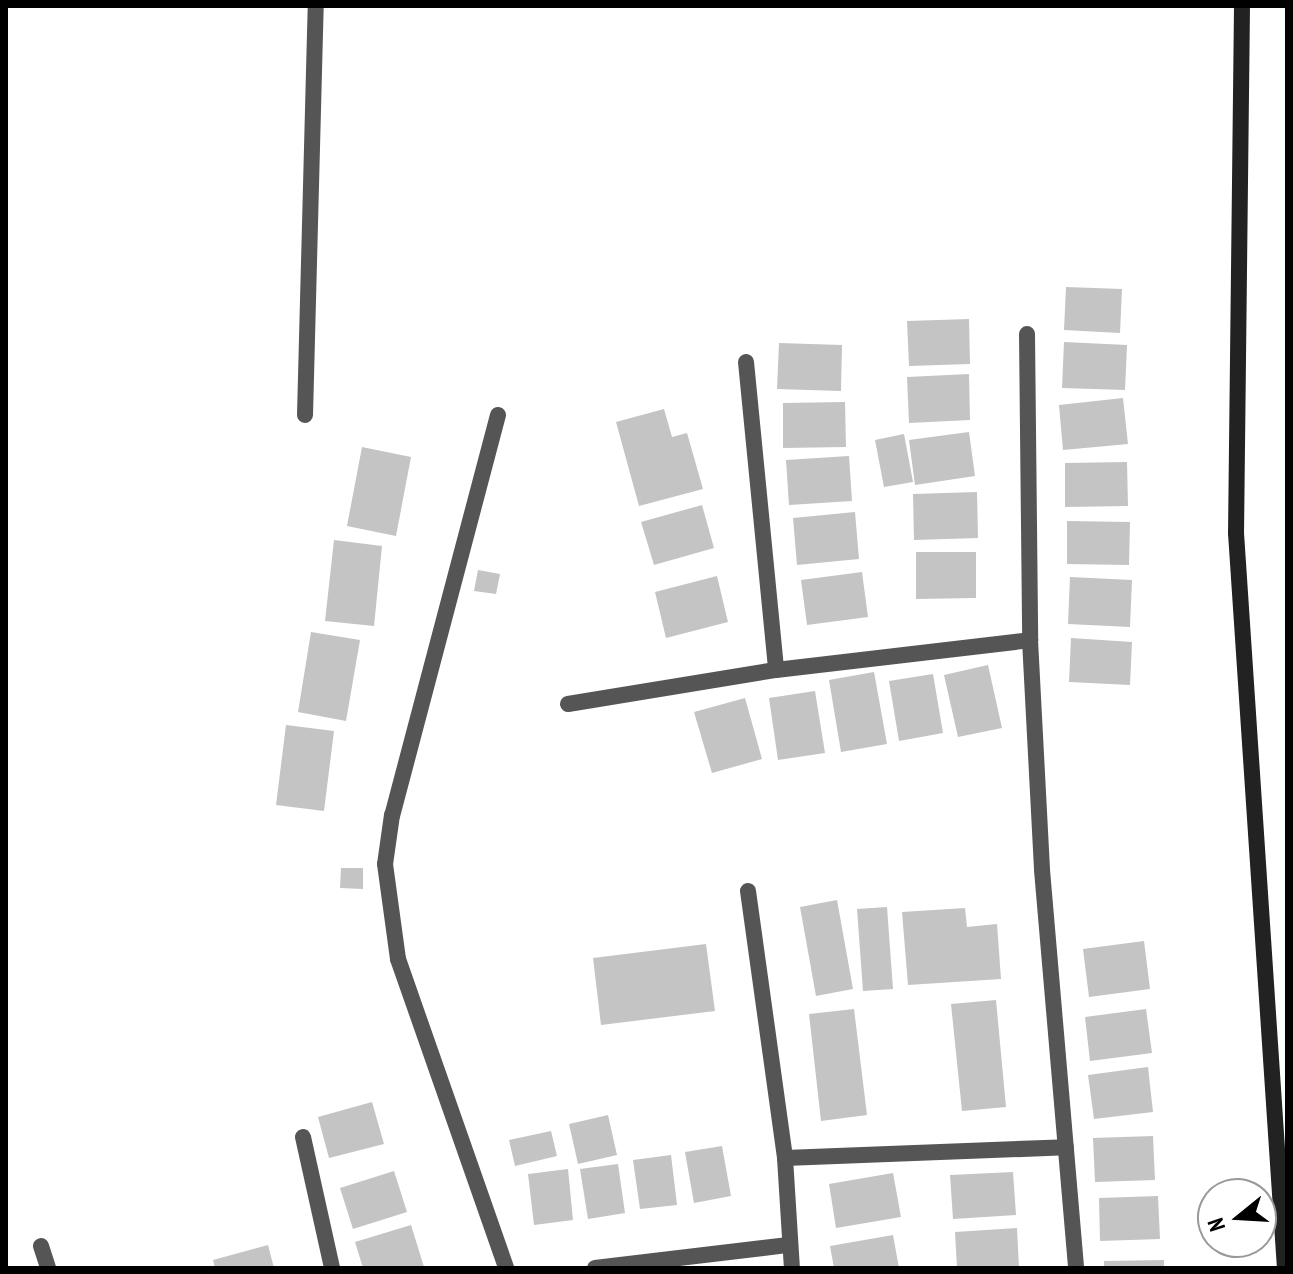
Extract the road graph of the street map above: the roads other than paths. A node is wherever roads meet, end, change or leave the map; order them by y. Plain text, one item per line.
1 (316, 6) edge
2 (1242, 6) edge
3 (1027, 334) dead end
4 (746, 362) dead end
5 (305, 415) dead end
6 (498, 415) dead end
7 (1030, 640) junction
8 (776, 670) junction
9 (568, 704) dead end
10 (748, 891) dead end
11 (303, 1137) dead end
12 (1066, 1147) junction
13 (785, 1158) junction
14 (789, 1245) junction
15 (41, 1246) dead end
16 (48, 1268) edge
17 (332, 1268) edge
18 (506, 1268) edge
19 (595, 1268) edge
20 (792, 1268) edge
21 (1076, 1268) edge
22 (1285, 1268) edge

1 - 5 street
2 - 22 main road
3 - 7 street
4 - 8 street
6 - 18 street
7 - 8 street
7 - 12 street
8 - 9 street
10 - 13 street
11 - 17 street
12 - 13 street
12 - 21 street
13 - 14 street
14 - 19 street
14 - 20 street
15 - 16 street

